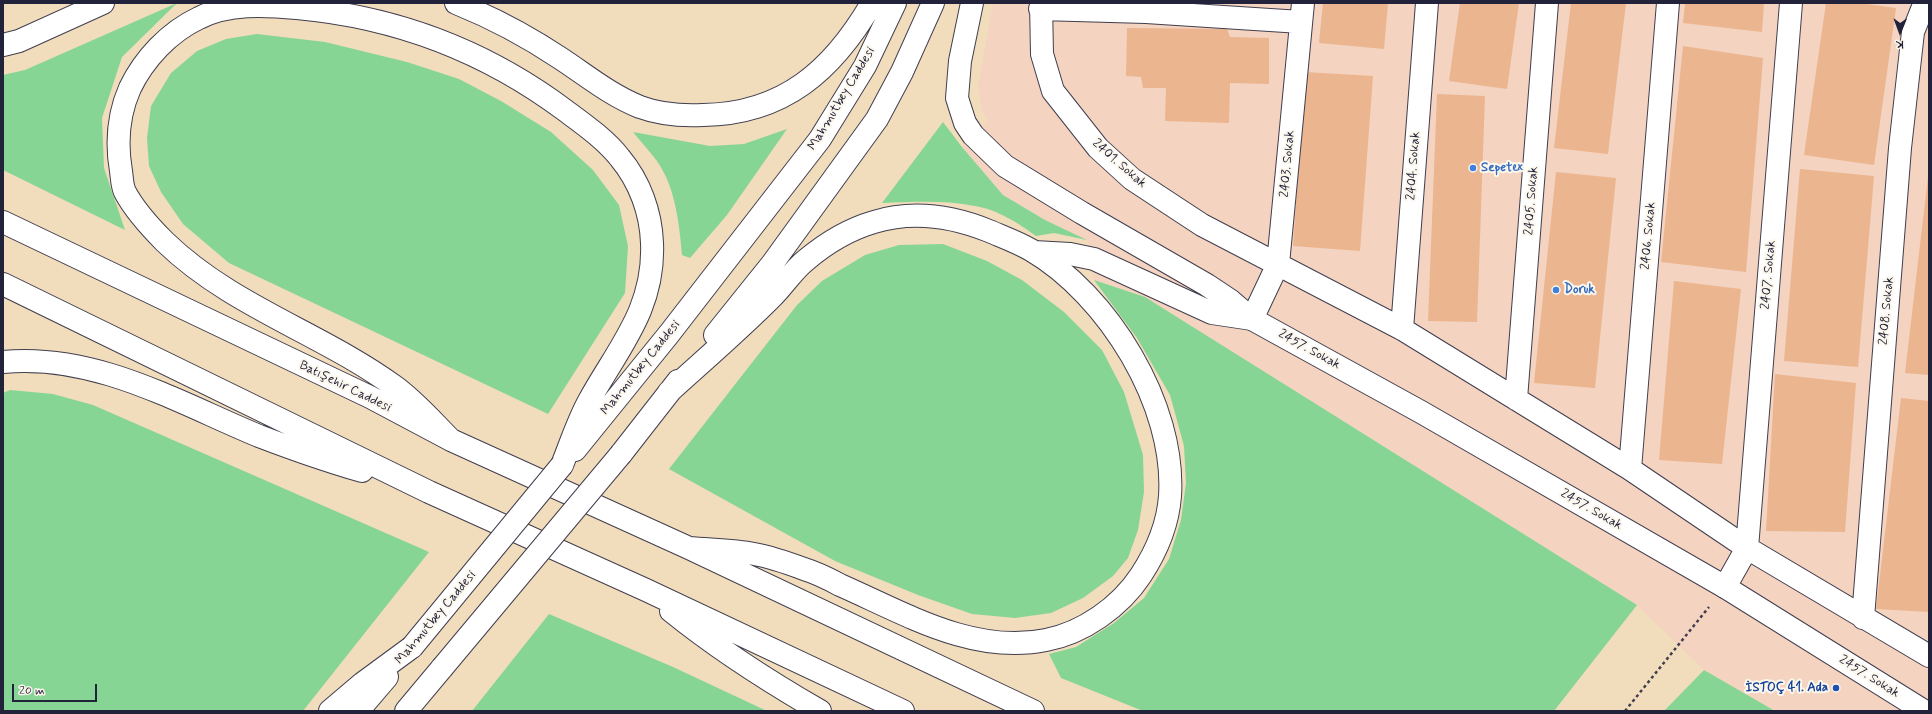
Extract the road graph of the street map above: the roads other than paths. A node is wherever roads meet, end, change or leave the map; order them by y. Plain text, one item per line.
1 (103, 3) edge
2 (456, 3) edge
3 (872, 3) edge
4 (895, 3) edge
5 (933, 3) edge
6 (972, 3) edge
7 (1427, 3) edge
8 (1547, 3) edge
9 (1668, 3) edge
10 (1791, 3) edge
11 (1041, 6) edge
12 (1146, 8) edge
13 (1924, 8) edge
14 (1191, 9) edge
15 (1302, 13) edge
16 (3, 45) edge
17 (3, 222) edge
18 (1034, 252) junction
19 (1278, 264) junction
20 (3, 284) edge
21 (1252, 319) junction
22 (1402, 328) junction
23 (3, 362) edge
24 (669, 392) junction
25 (1516, 399) junction
26 (451, 440) junction
27 (562, 465) junction
28 (1630, 469) junction
29 (429, 492) junction
30 (689, 548) junction
31 (1747, 548) junction
32 (1725, 587) junction
33 (646, 590) junction
34 (1863, 618) junction
35 (412, 647) junction
36 (1929, 656) edge
37 (442, 668) junction
38 (330, 711) edge
39 (358, 711) edge
40 (406, 711) edge
41 (423, 711) edge
42 (820, 711) edge
43 (903, 711) edge
44 (1033, 711) edge
45 (1924, 711) edge

1 - 16 main road
2 - 3 main road
4 - 27 main road, Mahmutbey Caddesi
5 - 24 main road
6 - 21 main road
7 - 22 main road, 2404. Sokak
8 - 25 main road, 2405. Sokak
9 - 28 main road, 2406. Sokak
10 - 31 main road, 2407. Sokak
11 - 12 main road
11 - 19 main road, 2401. Sokak
12 - 14 main road
13 - 34 main road, 2408. Sokak
14 - 15 main road
15 - 19 main road, 2403. Sokak
17 - 26 main road, Batışehir Caddesi
18 - 21 main road
18 - 24 main road
18 - 30 main road
19 - 21 main road, 2403. Sokak
19 - 22 main road, 2401. Sokak
20 - 29 main road
21 - 32 main road, 2457. Sokak
22 - 25 main road, 2401. Sokak
23 - 29 main road
24 - 37 main road, bridge
25 - 28 main road, 2401. Sokak
26 - 27 main road
26 - 30 main road, Batışehir Caddesi
27 - 35 main road, Mahmutbey Caddesi, bridge
28 - 31 main road, 2401. Sokak
29 - 33 main road
30 - 44 main road, Batışehir Caddesi
31 - 32 main road
31 - 34 main road, 2401. Sokak
32 - 45 main road, 2457. Sokak
33 - 42 main road
33 - 43 main road
34 - 36 main road, 2401. Sokak
35 - 38 main road
35 - 39 main road, Mahmutbey Caddesi
37 - 40 main road
37 - 41 main road

